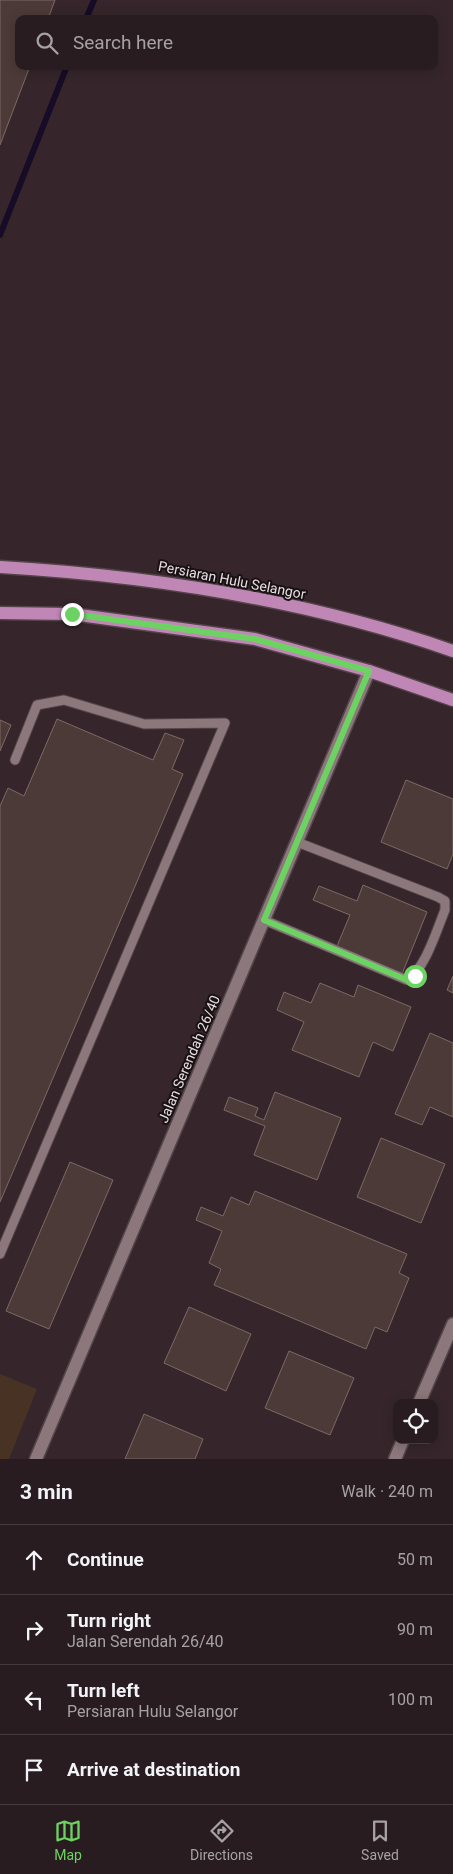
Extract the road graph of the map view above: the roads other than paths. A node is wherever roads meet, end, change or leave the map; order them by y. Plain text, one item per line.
1 (0, 567) edge
2 (0, 613) edge
3 (453, 651) edge
4 (369, 671) junction
5 (453, 700) edge
6 (15, 760) dead end
7 (297, 842) junction
8 (264, 920) junction
9 (0, 1254) edge
10 (453, 1324) edge
11 (421, 1399) edge
12 (401, 1444) edge
13 (36, 1459) edge
14 (395, 1459) edge

1 - 3 main road, Persiaran Hulu Selangor
2 - 4 main road
4 - 5 main road
4 - 7 street, Jalan Serendah 26/40
6 - 9 lane
7 - 8 street, Jalan Serendah 26/40
7 - 8 lane
8 - 13 street, Jalan Serendah 26/40
10 - 11 street
12 - 14 street

